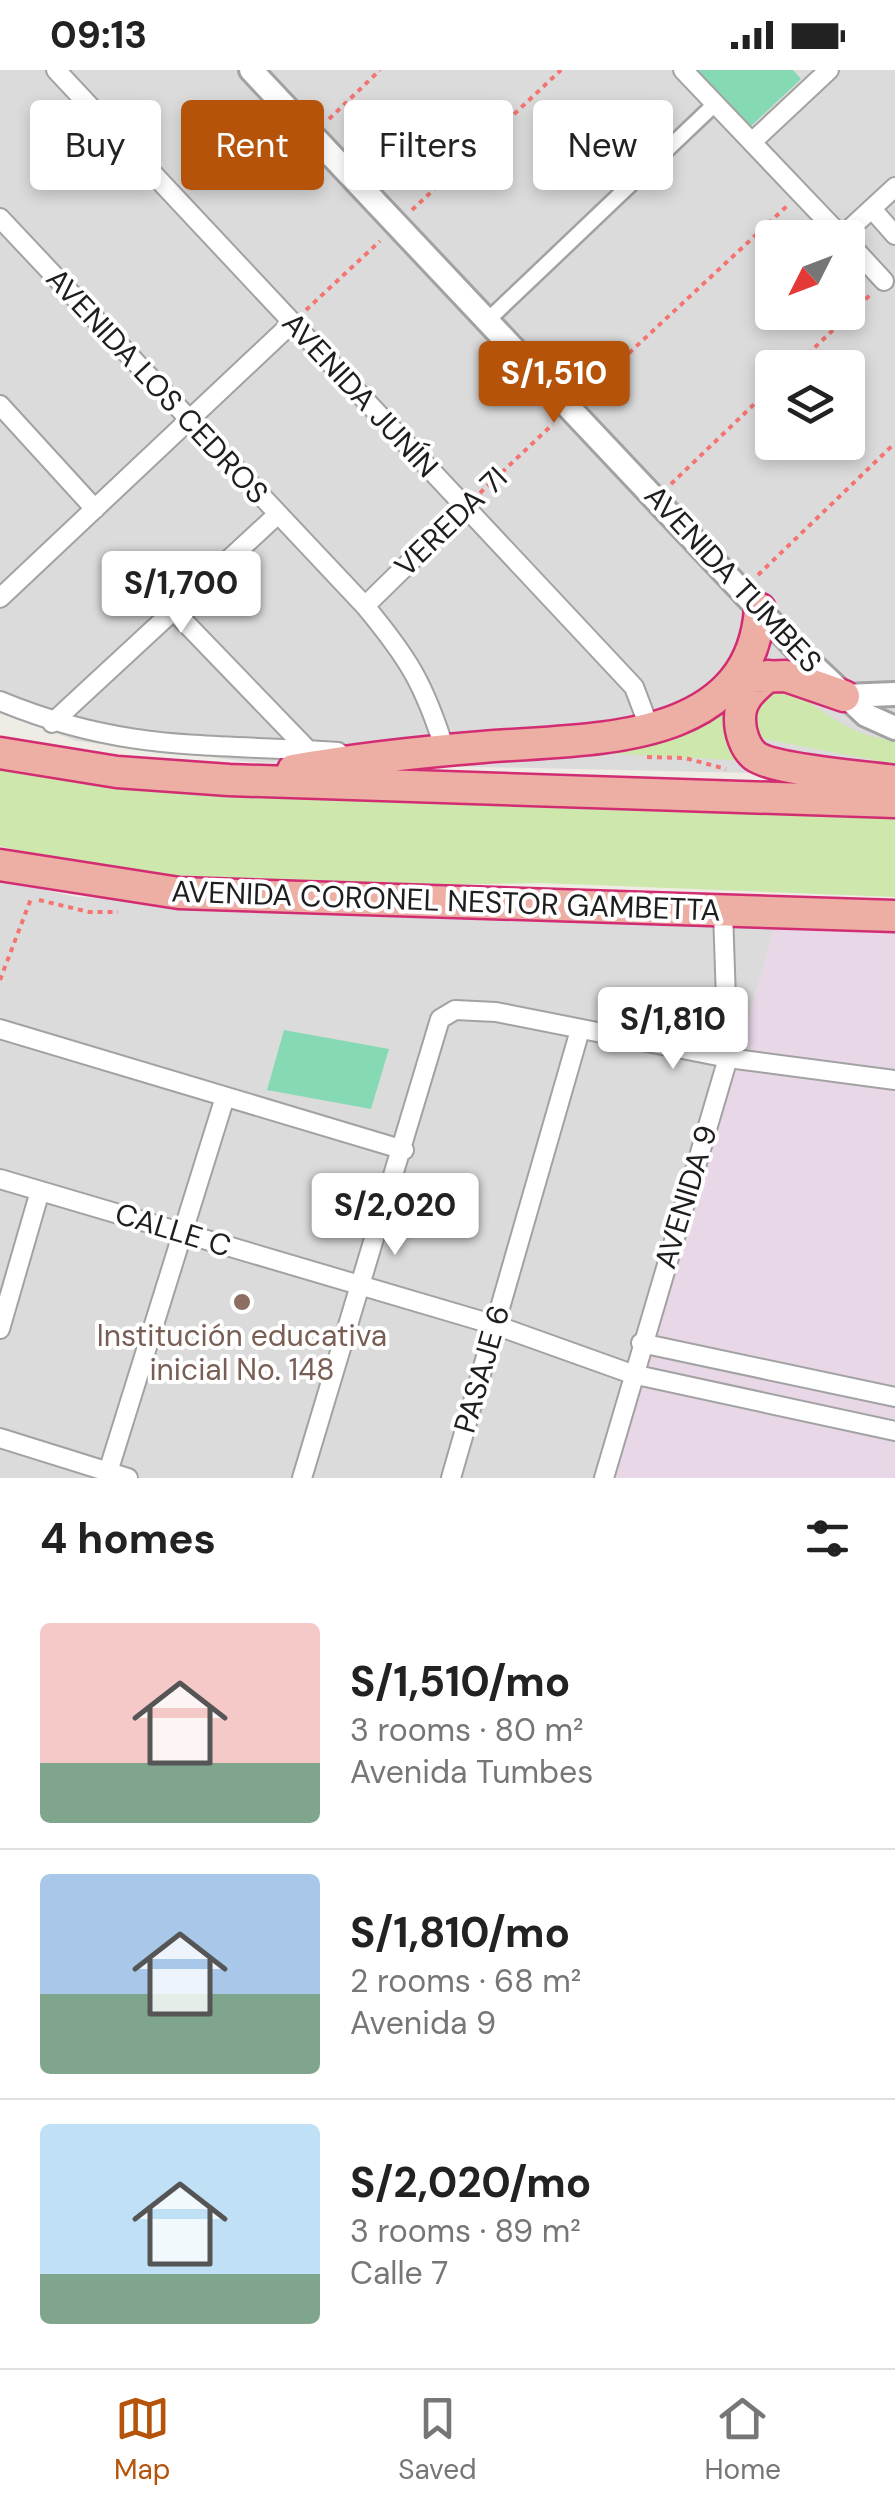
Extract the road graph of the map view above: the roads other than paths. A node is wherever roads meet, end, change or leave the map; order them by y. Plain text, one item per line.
1 (56, 70) edge
2 (251, 70) edge
3 (683, 70) edge
4 (825, 71) edge
5 (716, 103) junction
6 (753, 142) junction
7 (895, 187) edge
8 (872, 210) junction
9 (0, 218) edge
10 (827, 220) edge
11 (862, 220) edge
12 (895, 235) edge
13 (865, 261) edge
14 (884, 281) road end
15 (488, 319) junction
16 (292, 323) junction
17 (0, 405) edge
18 (190, 420) junction
19 (466, 507) junction
20 (95, 508) junction
21 (278, 514) junction
22 (0, 598) edge
23 (751, 599) junction
24 (365, 606) junction
25 (174, 610) junction
26 (753, 677) junction
27 (895, 694) edge
28 (844, 696) junction
29 (0, 702) edge
30 (52, 723) junction
31 (895, 728) edge
32 (650, 729) junction
33 (308, 750) junction
34 (445, 750) junction
35 (0, 752) edge
36 (382, 755) junction
37 (228, 780) junction
38 (895, 781) edge
39 (895, 802) edge
40 (0, 865) edge
41 (723, 912) junction
42 (895, 916) edge
43 (0, 1029) edge
44 (580, 1030) junction
45 (728, 1058) junction
46 (895, 1080) edge
47 (225, 1097) junction
48 (404, 1150) junction
49 (0, 1179) edge
50 (40, 1191) junction
51 (182, 1233) junction
52 (362, 1286) junction
53 (495, 1325) junction
54 (0, 1330) edge
55 (642, 1343) junction
56 (632, 1374) junction
57 (895, 1397) edge
58 (895, 1431) edge
59 (0, 1438) edge
60 (108, 1472) junction
61 (128, 1478) edge
62 (302, 1478) edge
63 (451, 1478) edge
64 (604, 1478) edge

1 - 16 street, AVENIDA JUNÍN
2 - 15 street, AVENIDA TUMBES
3 - 5 street
4 - 6 street
5 - 6 street
5 - 15 street
6 - 10 street
7 - 8 street
8 - 11 street
8 - 12 street
9 - 18 street, AVENIDA LOS CEDROS
13 - 14 street
15 - 23 street, AVENIDA TUMBES
16 - 18 street
16 - 19 street, AVENIDA JUNÍN
17 - 20 street
18 - 20 street
18 - 21 street, AVENIDA LOS CEDROS
19 - 24 street, VEREDA 7I
19 - 32 street, AVENIDA JUNÍN
20 - 22 street
21 - 24 street, AVENIDA LOS CEDROS
21 - 25 street
23 - 26 highway
23 - 28 street, AVENIDA TUMBES
24 - 34 street, AVENIDA LOS CEDROS
25 - 30 street
25 - 33 street
26 - 28 highway
26 - 32 highway
26 - 38 highway
27 - 28 street
28 - 31 street, AVENIDA TUMBES
29 - 30 street
30 - 33 street
32 - 34 highway
33 - 36 street
34 - 36 highway
35 - 37 highway
36 - 37 highway
37 - 39 highway
40 - 41 highway, AVENIDA CORONEL NESTOR GAMBETTA
41 - 42 highway, AVENIDA CORONEL NESTOR GAMBETTA
41 - 45 street, AVENIDA 9
43 - 47 street
44 - 45 street
44 - 48 street
44 - 53 street, PASAJE 6
45 - 46 street
45 - 55 street, AVENIDA 9
47 - 48 street
47 - 51 street
48 - 52 street
49 - 50 street, CALLE C
50 - 51 street, CALLE C
50 - 54 street
51 - 52 street, CALLE C
51 - 60 street
52 - 53 street, CALLE C
52 - 62 street
53 - 56 street, CALLE C
53 - 63 street, PASAJE 6
55 - 56 street, AVENIDA 9
55 - 57 street
56 - 58 street, CALLE C
56 - 64 street, AVENIDA 9
59 - 60 street
60 - 61 street

